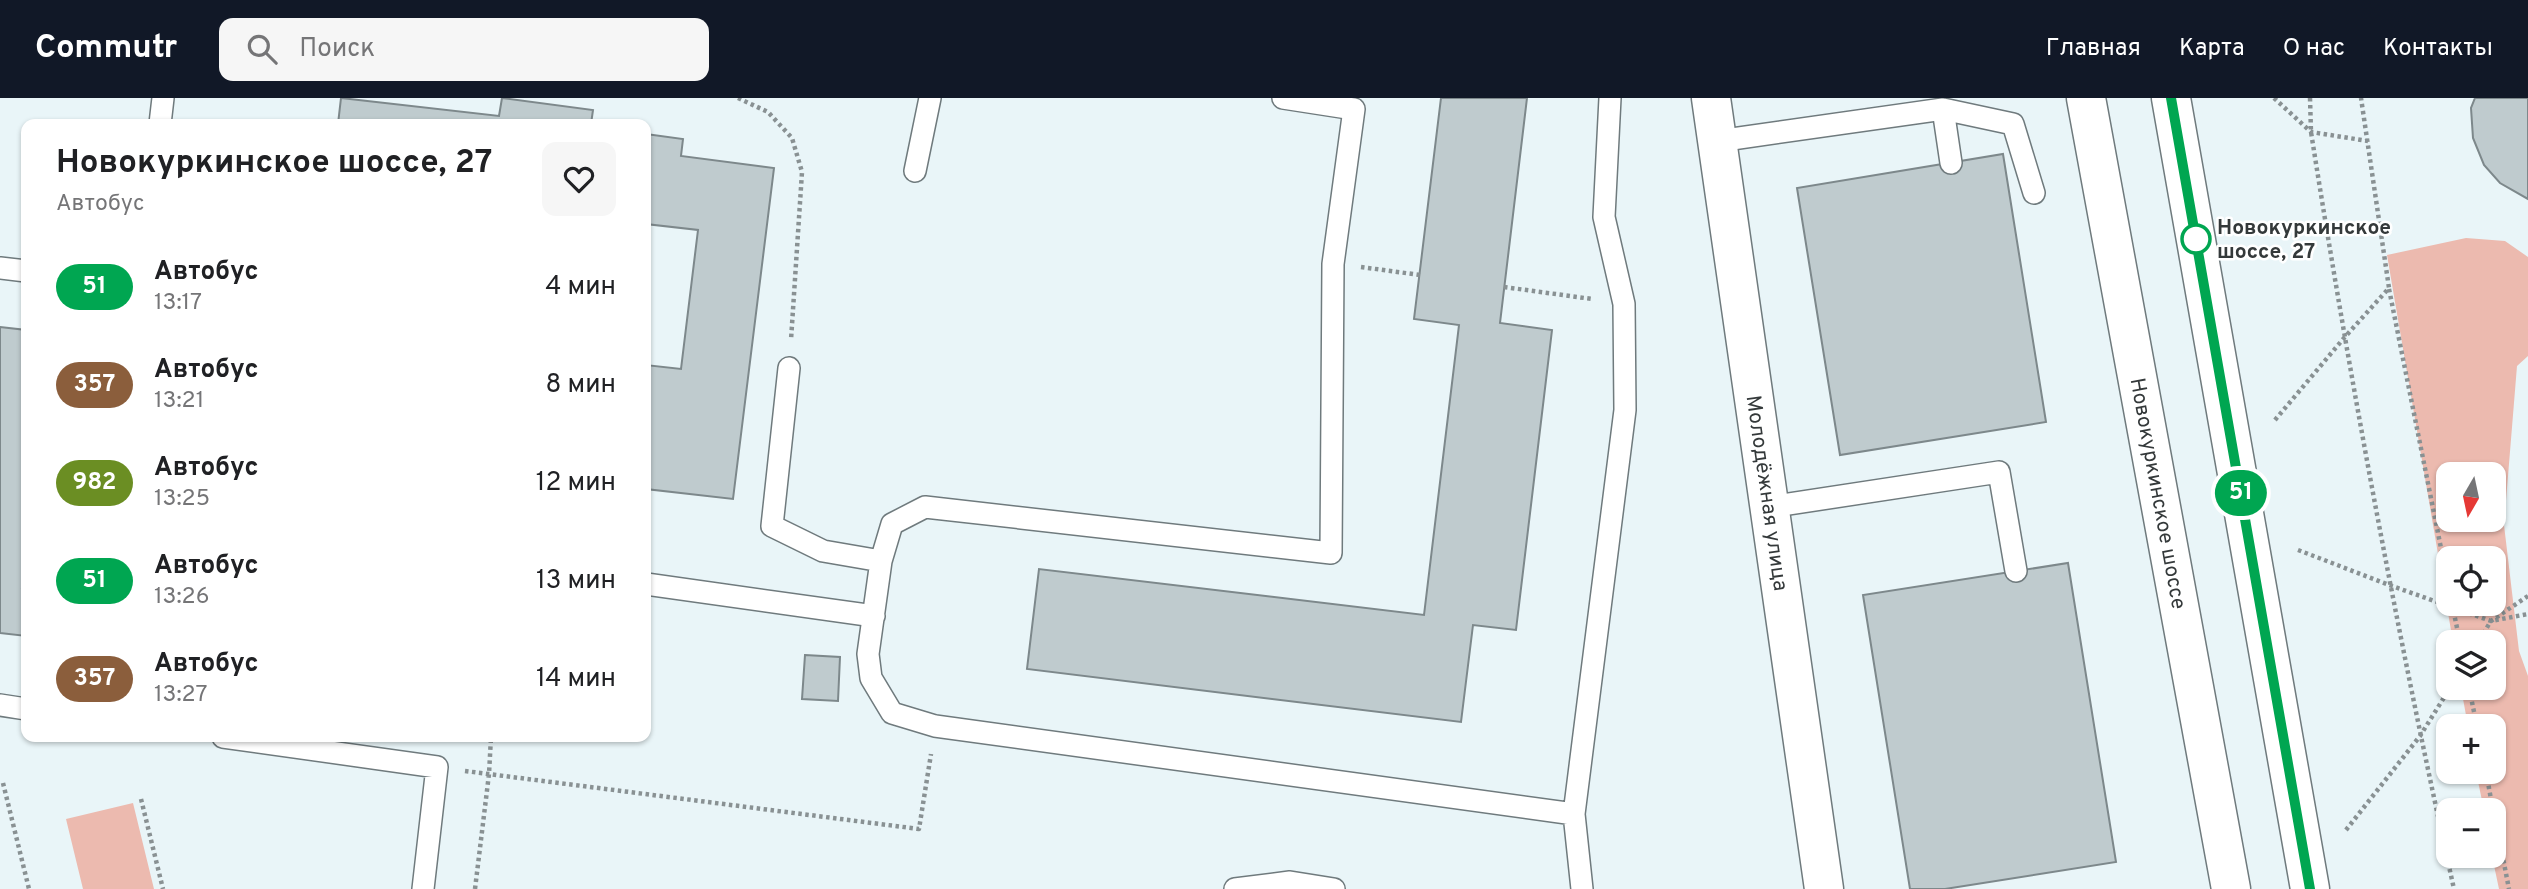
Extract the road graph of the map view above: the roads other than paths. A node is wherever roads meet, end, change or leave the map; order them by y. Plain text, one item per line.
1 (163, 98) edge
2 (930, 98) edge
3 (1283, 98) edge
4 (1610, 98) edge
5 (1711, 98) edge
6 (2086, 98) edge
7 (2171, 98) edge
8 (1944, 109) junction
9 (161, 119) edge
10 (1718, 141) junction
11 (1951, 163) dead end
12 (915, 171) dead end
13 (2034, 193) dead end
14 (0, 268) edge
15 (21, 270) edge
16 (789, 368) road end
17 (1769, 507) junction
18 (881, 561) junction
19 (2016, 571) dead end
20 (651, 585) edge
21 (874, 616) junction
22 (0, 705) edge
23 (21, 708) edge
24 (259, 742) edge
25 (1574, 814) junction
26 (423, 889) edge
27 (1235, 889) edge
28 (1334, 889) edge
29 (1582, 889) edge
30 (1824, 889) edge
31 (2231, 889) edge
32 (2309, 889) edge

1 - 9 lane
2 - 12 lane
3 - 18 lane
4 - 25 lane
5 - 10 main road, Молодёжная улица
6 - 31 main road, Новокуркинское шоссе
7 - 32 main road
8 - 10 lane
8 - 11 lane
8 - 13 lane
10 - 17 main road, Молодёжная улица
14 - 15 lane
16 - 18 lane
17 - 19 lane
17 - 30 main road, Молодёжная улица
18 - 21 lane
20 - 21 lane
21 - 25 lane
22 - 23 lane
24 - 26 lane
25 - 29 lane
27 - 28 lane

